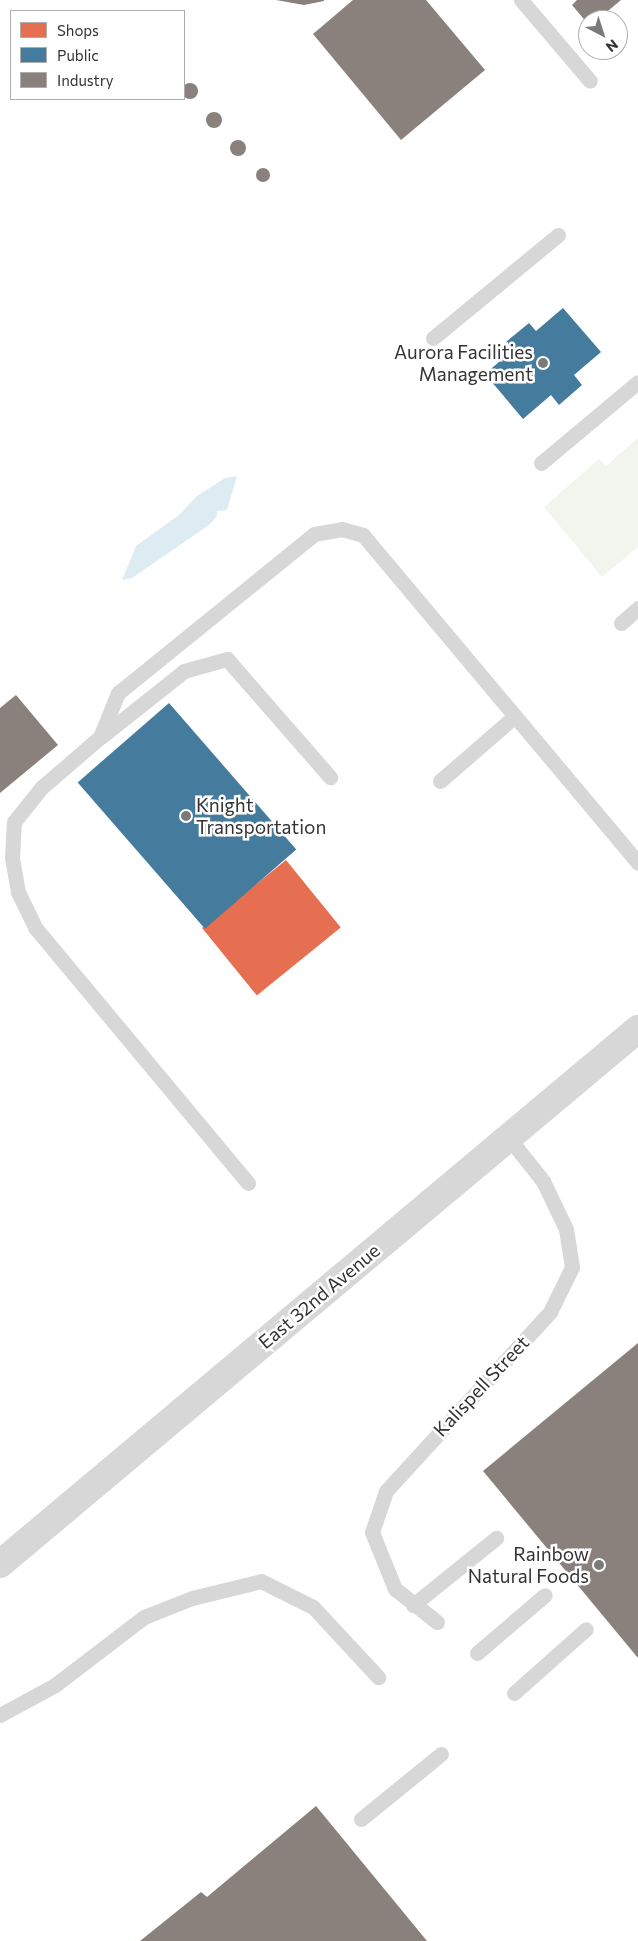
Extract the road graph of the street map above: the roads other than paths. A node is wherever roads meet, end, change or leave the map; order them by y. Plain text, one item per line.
1 (521, 0) edge
2 (590, 81) dead end
3 (558, 235) dead end
4 (433, 338) dead end
5 (638, 382) edge
6 (541, 462) dead end
7 (638, 608) edge
8 (621, 622) dead end
9 (515, 716) junction
10 (100, 738) junction
11 (330, 777) dead end
12 (440, 780) dead end
13 (638, 863) edge
14 (638, 1029) edge
15 (508, 1137) junction
16 (248, 1183) dead end
17 (496, 1538) dead end
18 (0, 1564) edge
19 (545, 1595) dead end
20 (413, 1604) junction
21 (437, 1622) dead end
22 (586, 1630) dead end
23 (477, 1653) dead end
24 (378, 1677) dead end
25 (514, 1694) dead end
26 (0, 1715) edge
27 (441, 1754) dead end
28 (361, 1819) dead end

1 - 2 lane
3 - 4 lane
5 - 6 lane
7 - 8 lane
9 - 10 lane
9 - 12 lane
9 - 13 lane
10 - 11 lane
10 - 16 lane
14 - 15 street, East 32nd Avenue
15 - 18 street, East 32nd Avenue
15 - 20 lane, Kalispell Street
17 - 20 lane
19 - 23 lane
20 - 21 lane, Kalispell Street
22 - 25 lane
24 - 26 lane
27 - 28 lane

